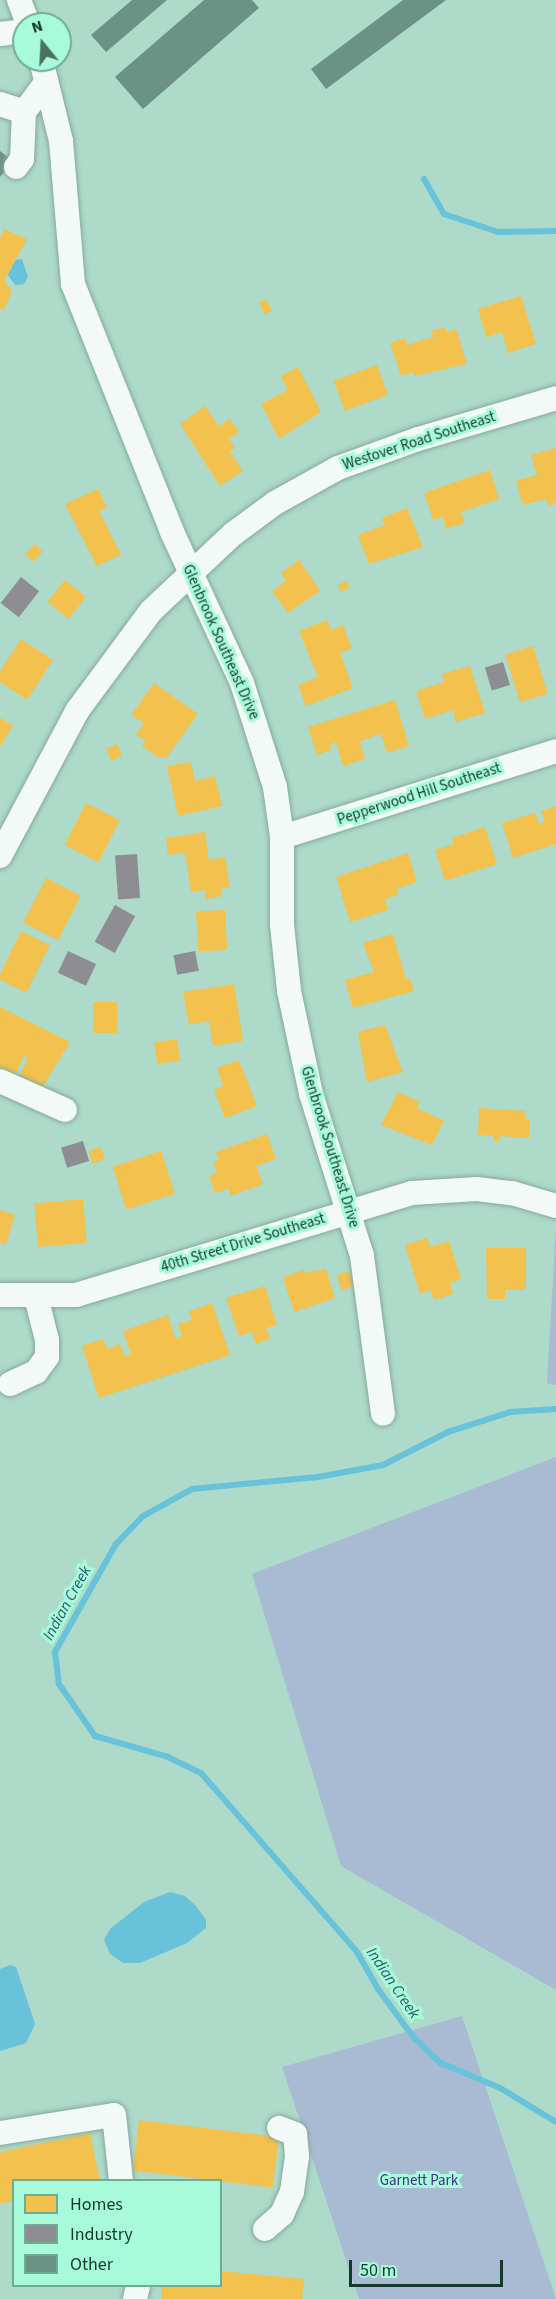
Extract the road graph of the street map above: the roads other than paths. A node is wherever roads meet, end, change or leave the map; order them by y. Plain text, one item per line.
1 (44, 72) edge
2 (44, 72) edge
3 (0, 104) edge
4 (24, 112) junction
5 (16, 166) dead end
6 (556, 398) edge
7 (190, 572) junction
8 (556, 751) edge
9 (282, 837) junction
10 (0, 856) edge
11 (0, 1081) edge
12 (64, 1110) dead end
13 (556, 1206) edge
14 (350, 1210) junction
15 (0, 1295) edge
16 (36, 1297) junction
17 (10, 1384) dead end
18 (383, 1414) dead end
19 (279, 2128) dead end
20 (0, 2133) edge
21 (121, 2179) edge
22 (265, 2229) dead end

1 - 4 street
2 - 7 street, Glenbrook Southeast Drive
3 - 4 street
4 - 5 street
6 - 7 street, Westover Road Southeast
7 - 9 street, Glenbrook Southeast Drive
7 - 10 street, Westover Road Southeast
8 - 9 street, Pepperwood Hill Southeast
9 - 14 street, Glenbrook Southeast Drive
11 - 12 street
13 - 14 street, 40th Street Drive Southeast
14 - 16 street, 40th Street Drive Southeast
14 - 18 street, Glenbrook Southeast Drive
15 - 16 street, 40th Street Drive Southeast
16 - 17 street
19 - 22 street
20 - 21 street

